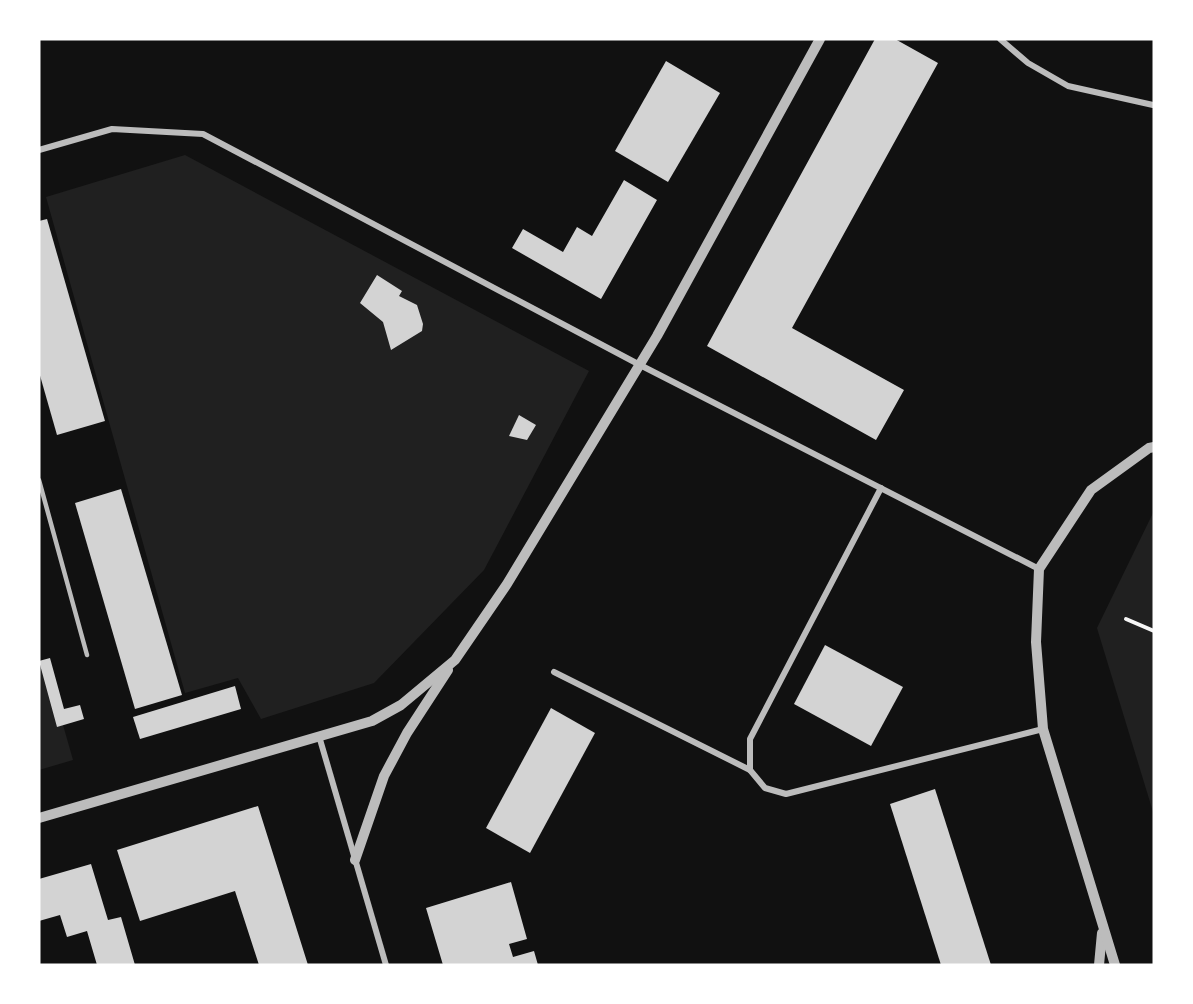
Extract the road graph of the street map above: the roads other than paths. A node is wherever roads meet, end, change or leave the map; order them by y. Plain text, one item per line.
1 (820, 39) edge
2 (1000, 39) edge
3 (1154, 105) edge
4 (39, 150) edge
5 (640, 365) junction
6 (1154, 447) edge
7 (39, 480) edge
8 (881, 488) junction
9 (1039, 568) junction
10 (87, 655) dead end
11 (455, 660) junction
12 (554, 672) dead end
13 (1043, 729) junction
14 (319, 736) junction
15 (750, 770) junction
16 (39, 818) edge
17 (355, 860) junction
18 (1102, 926) junction
19 (386, 965) edge
20 (1099, 965) edge
21 (1114, 965) edge

1 - 5 street
2 - 3 street
4 - 5 street
5 - 8 street
5 - 11 street
6 - 9 street
7 - 10 lane
8 - 9 street
8 - 15 street
9 - 13 street
11 - 14 street
11 - 17 street
12 - 15 street
13 - 15 street
13 - 18 street
14 - 16 street
14 - 17 street
17 - 19 street
18 - 20 street
18 - 21 street

